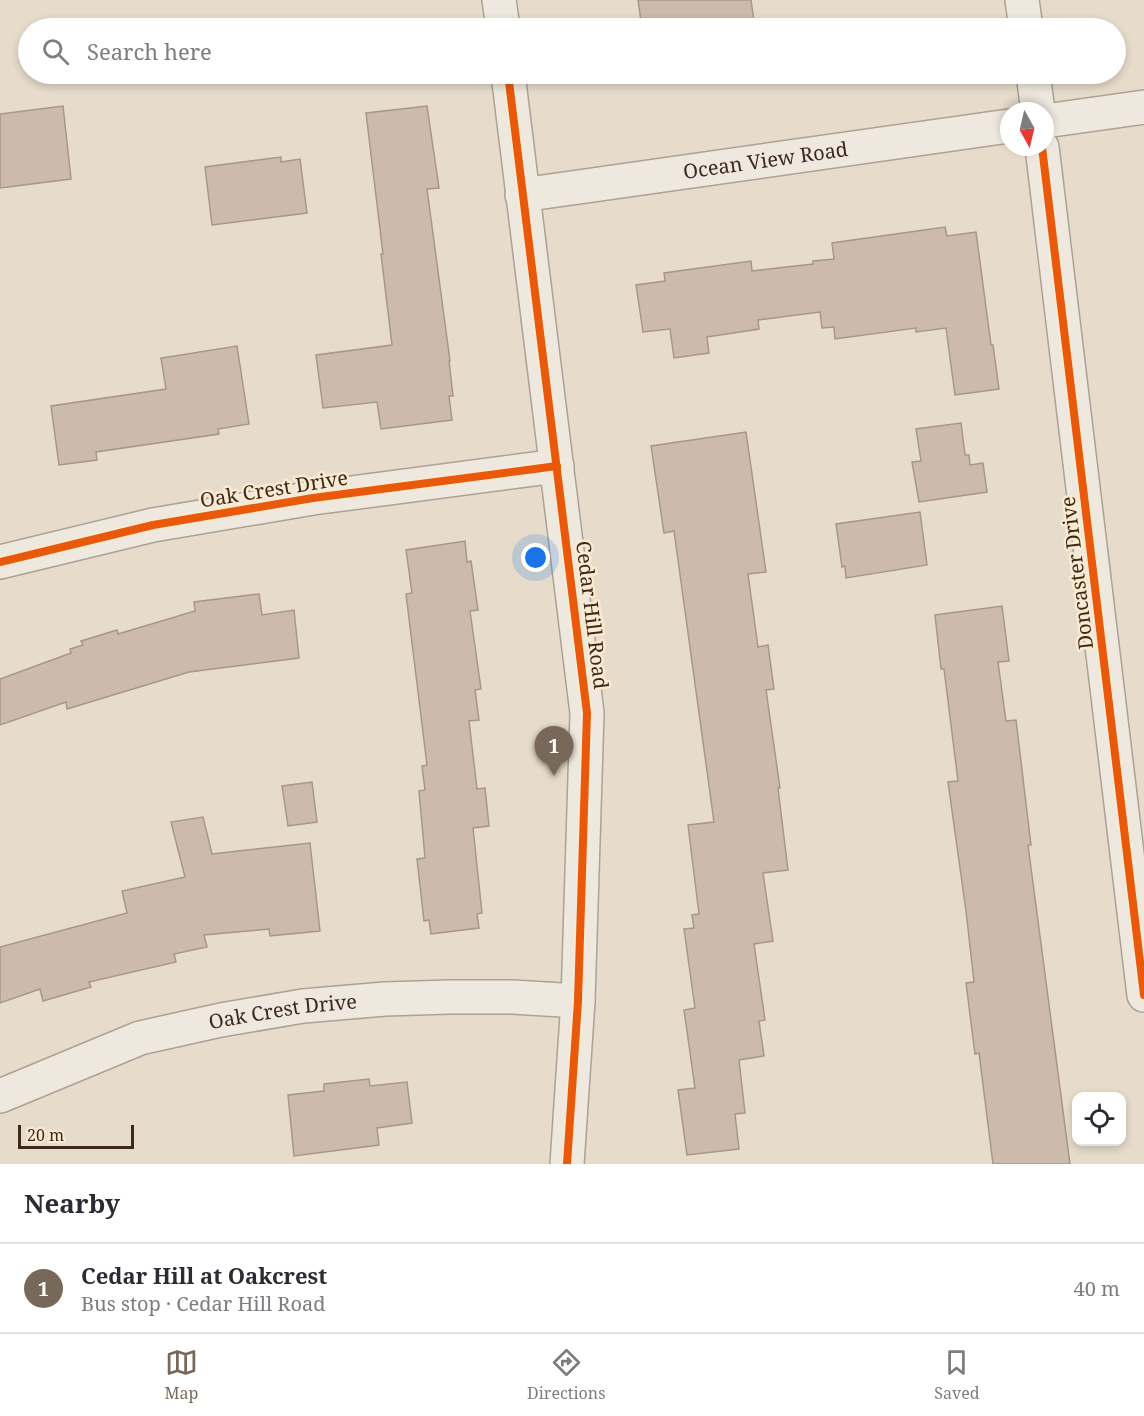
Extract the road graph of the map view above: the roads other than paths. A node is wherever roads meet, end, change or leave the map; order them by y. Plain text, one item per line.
1 (500, 0) edge
2 (1022, 0) edge
3 (502, 18) edge
4 (1025, 18) edge
5 (509, 84) edge
6 (1034, 84) edge
7 (1037, 102) edge
8 (1144, 107) edge
9 (1054, 120) edge
10 (1000, 127) edge
11 (1043, 156) edge
12 (522, 195) junction
13 (557, 466) junction
14 (0, 562) edge
15 (1144, 995) edge
16 (578, 1001) junction
17 (0, 1096) edge
18 (567, 1164) edge

1 - 3 street
2 - 4 street
5 - 12 street, Cedar Hill Road
6 - 7 street
8 - 9 street
10 - 12 street, Ocean View Road
11 - 15 street, Doncaster Drive
12 - 13 street, Cedar Hill Road
13 - 14 street, Oak Crest Drive
13 - 16 street, Cedar Hill Road
16 - 17 street, Oak Crest Drive
16 - 18 street, Cedar Hill Road

